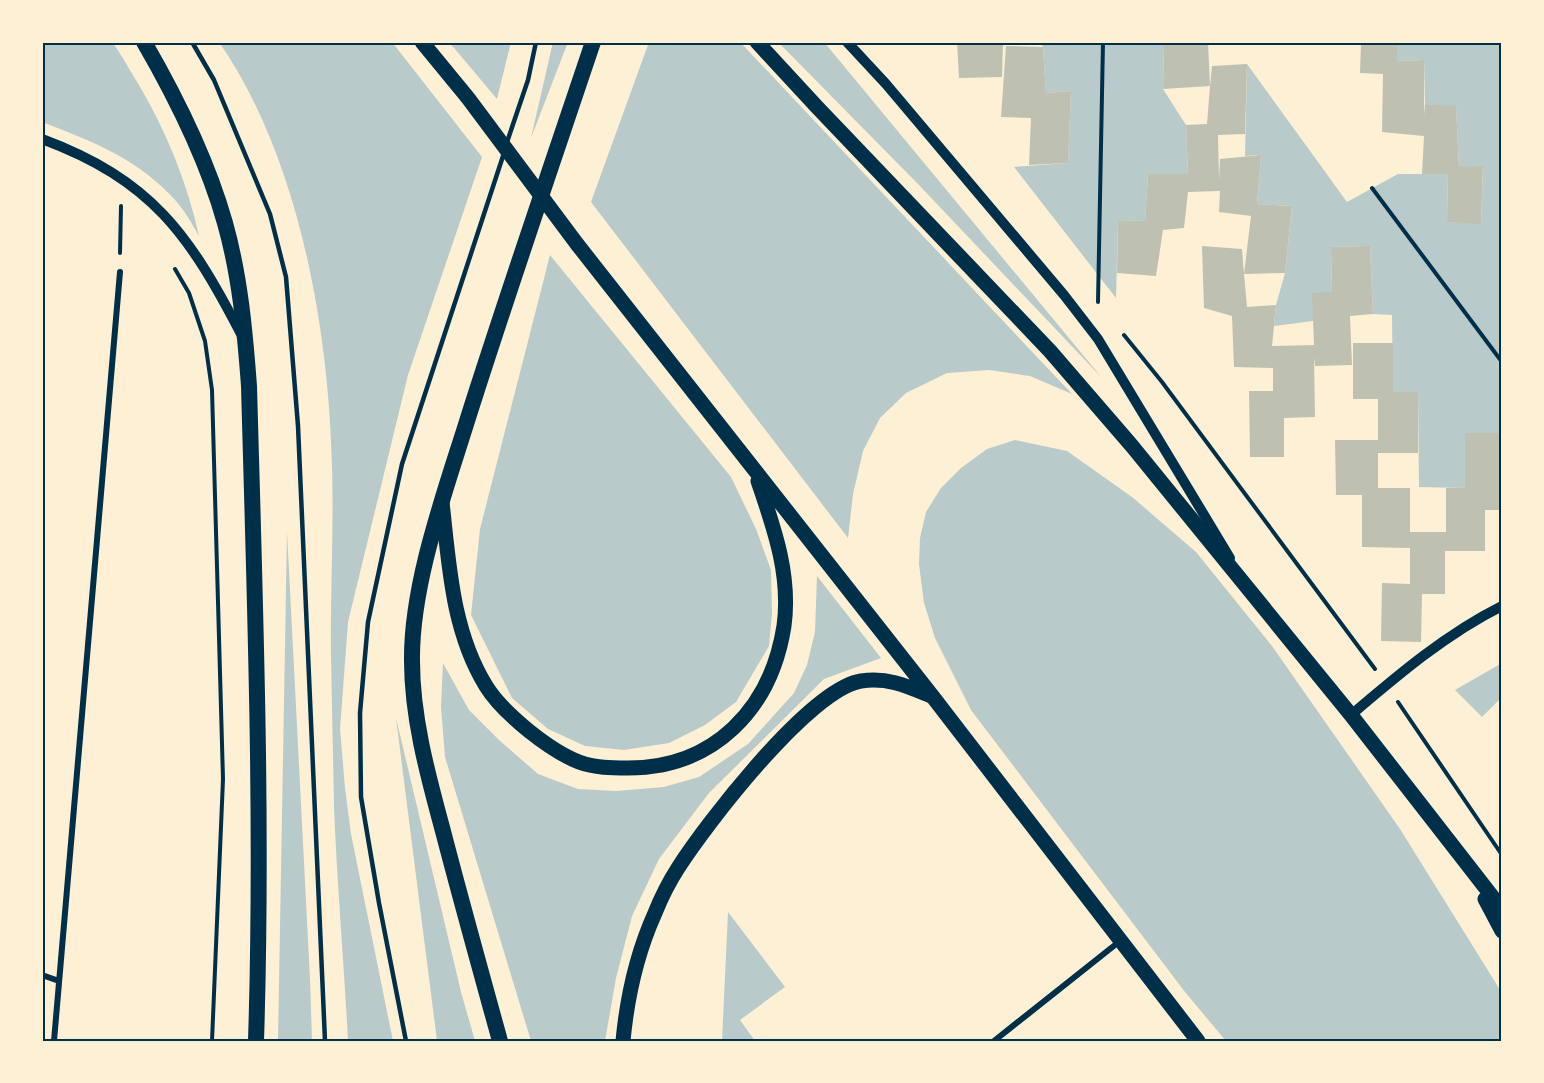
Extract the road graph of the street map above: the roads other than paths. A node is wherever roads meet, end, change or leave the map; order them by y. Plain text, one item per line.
1 (144, 42) edge
2 (192, 42) edge
3 (422, 42) edge
4 (536, 42) edge
5 (593, 42) edge
6 (757, 42) edge
7 (847, 42) edge
8 (42, 139) edge
9 (120, 272) road end
10 (246, 342) junction
11 (754, 470) junction
12 (442, 502) junction
13 (1249, 589) junction
14 (1502, 606) edge
15 (933, 698) junction
16 (1350, 715) junction
17 (1467, 864) junction
18 (1502, 909) edge
19 (1502, 931) edge
20 (1120, 940) junction
21 (42, 975) edge
22 (59, 981) junction
23 (54, 1041) edge
24 (256, 1041) edge
25 (325, 1041) edge
26 (406, 1041) edge
27 (500, 1041) edge
28 (622, 1041) edge
29 (994, 1041) edge
30 (1198, 1041) edge

1 - 10 highway
2 - 25 lane
3 - 11 main road
4 - 26 lane
5 - 12 highway
6 - 13 main road
7 - 13 street
8 - 10 street
9 - 22 street
10 - 24 highway
11 - 12 main road
11 - 15 main road
12 - 27 highway
13 - 16 main road
14 - 16 street
15 - 20 main road
15 - 28 main road
16 - 17 main road
17 - 18 main road
17 - 19 main road
20 - 29 street
20 - 30 main road
21 - 22 street
22 - 23 street

